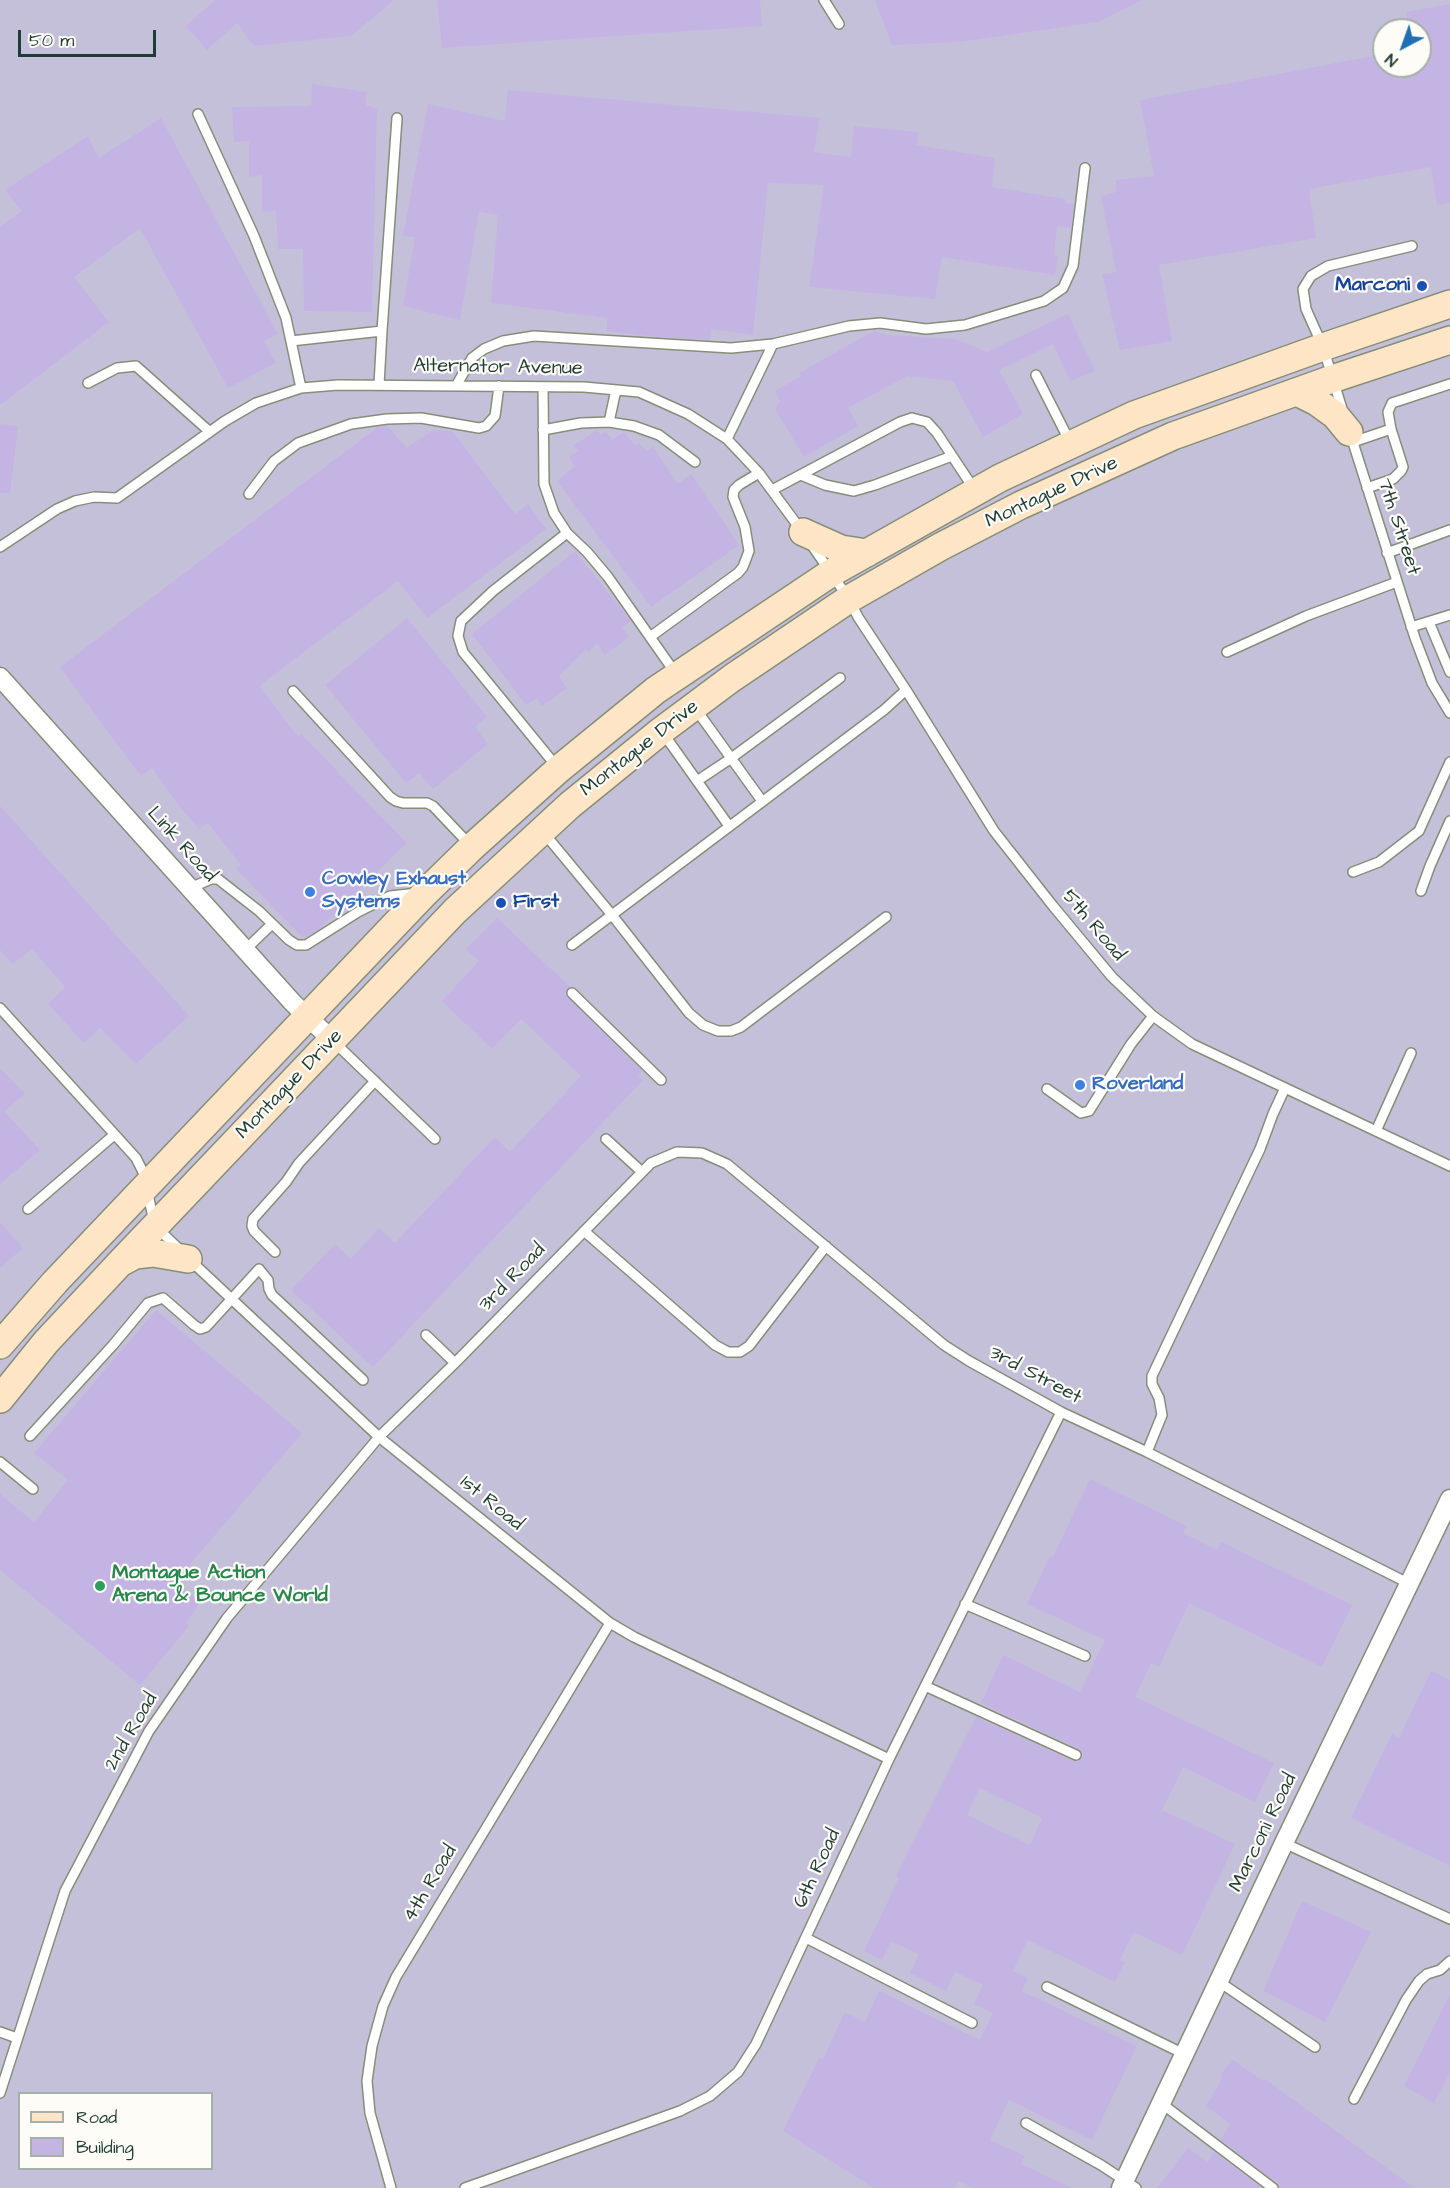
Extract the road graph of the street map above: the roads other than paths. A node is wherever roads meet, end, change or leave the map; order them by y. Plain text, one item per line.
1 (824, 0) edge
2 (839, 24) dead end
3 (198, 114) dead end
4 (397, 118) dead end
5 (1085, 168) dead end
6 (1412, 246) dead end
7 (1450, 304) edge
8 (382, 331) junction
9 (1450, 340) edge
10 (291, 341) junction
11 (773, 344) junction
12 (1323, 347) junction
13 (1036, 375) dead end
14 (1332, 379) junction
15 (88, 383) dead end
16 (1450, 384) edge
17 (379, 385) junction
18 (456, 386) junction
19 (499, 386) junction
20 (543, 387) junction
21 (301, 388) junction
22 (616, 390) junction
23 (1297, 392) junction
24 (609, 422) junction
25 (1391, 429) junction
26 (543, 430) junction
27 (210, 432) junction
28 (1351, 437) junction
29 (727, 439) junction
30 (1071, 444) junction
31 (952, 456) junction
32 (695, 462) dead end
33 (759, 473) junction
34 (801, 475) junction
35 (1367, 488) junction
36 (772, 490) junction
37 (976, 491) junction
38 (249, 494) dead end
39 (1450, 530) edge
40 (803, 532) junction
41 (567, 533) junction
42 (0, 547) edge
43 (867, 553) junction
44 (1388, 553) junction
45 (831, 573) junction
46 (1397, 582) junction
47 (849, 600) junction
48 (1450, 615) edge
49 (1429, 622) junction
50 (1411, 627) junction
51 (650, 637) junction
52 (1227, 652) dead end
53 (1450, 672) edge
54 (677, 676) junction
55 (0, 677) edge
56 (840, 678) dead end
57 (906, 690) junction
58 (293, 691) dead end
59 (1446, 701) edge
60 (694, 706) junction
61 (1450, 713) edge
62 (661, 731) junction
63 (730, 759) junction
64 (1450, 762) edge
65 (559, 769) junction
66 (697, 781) junction
67 (762, 801) junction
68 (1450, 821) edge
69 (729, 826) junction
70 (542, 830) junction
71 (472, 847) junction
72 (1353, 872) dead end
73 (190, 888) junction
74 (1421, 891) dead end
75 (426, 892) junction
76 (612, 915) junction
77 (886, 917) dead end
78 (272, 924) junction
79 (572, 945) dead end
80 (245, 950) junction
81 (572, 993) dead end
82 (0, 1008) edge
83 (1153, 1016) junction
84 (306, 1017) junction
85 (332, 1040) junction
86 (1411, 1053) dead end
87 (661, 1080) dead end
88 (375, 1081) junction
89 (1286, 1088) junction
90 (1047, 1089) dead end
91 (1376, 1131) junction
92 (114, 1135) junction
93 (435, 1139) dead end
94 (606, 1139) dead end
95 (677, 1152) joint
96 (1450, 1166) edge
97 (642, 1172) junction
98 (147, 1186) junction
99 (28, 1209) dead end
100 (155, 1226) junction
101 (584, 1231) junction
102 (826, 1246) junction
103 (275, 1252) dead end
104 (188, 1259) junction
105 (120, 1263) junction
106 (231, 1300) junction
107 (426, 1335) dead end
108 (3, 1336) edge
109 (455, 1363) junction
110 (363, 1380) dead end
111 (0, 1399) edge
112 (1061, 1412) junction
113 (30, 1436) dead end
114 (379, 1437) junction
115 (1147, 1452) junction
116 (0, 1462) edge
117 (33, 1489) dead end
118 (1450, 1499) edge
119 (1410, 1584) junction
120 (965, 1605) junction
121 (610, 1623) junction
122 (1085, 1656) dead end
123 (925, 1686) junction
124 (1076, 1755) dead end
125 (889, 1759) junction
126 (1284, 1842) junction
127 (1450, 1919) edge
128 (806, 1938) junction
129 (1450, 1961) edge
130 (1218, 1981) junction
131 (1047, 1987) dead end
132 (972, 2023) dead end
133 (0, 2032) edge
134 (17, 2038) junction
135 (1315, 2047) dead end
136 (1184, 2054) junction
137 (0, 2093) edge
138 (1354, 2099) dead end
139 (1161, 2103) junction
140 (1026, 2123) dead end
141 (1127, 2185) edge
142 (391, 2188) edge
143 (465, 2188) edge
144 (1273, 2188) edge

1 - 2 lane
3 - 10 lane
4 - 8 lane
5 - 11 lane
6 - 12 lane, 7th Street
7 - 12 main road, Montague Drive
8 - 10 lane
8 - 17 lane
9 - 14 main road, Montague Drive
10 - 21 lane
11 - 18 lane
11 - 29 lane
12 - 14 lane, 7th Street
12 - 30 main road, Montague Drive
13 - 30 lane
14 - 23 main road, Montague Drive
14 - 28 lane, 7th Street
15 - 27 lane
16 - 25 lane
17 - 18 lane, Alternator Avenue
17 - 21 lane, Alternator Avenue
18 - 19 lane, Alternator Avenue
19 - 20 lane, Alternator Avenue
19 - 38 lane
20 - 22 lane, Alternator Avenue
20 - 26 lane
21 - 27 lane, Alternator Avenue
22 - 24 lane
22 - 29 lane, Alternator Avenue
23 - 28 main road
23 - 47 main road, Montague Drive
24 - 26 lane
24 - 32 lane
25 - 28 lane
25 - 35 lane
26 - 41 lane
27 - 42 lane, Alternator Avenue
28 - 35 lane, 7th Street
29 - 33 lane, Alternator Avenue
30 - 37 main road, Montague Drive
31 - 34 lane
31 - 34 lane
31 - 37 lane
33 - 36 lane, Alternator Avenue
33 - 51 lane
34 - 36 lane
35 - 44 lane, 7th Street
36 - 40 lane, Alternator Avenue
37 - 43 main road, Montague Drive
39 - 44 lane
40 - 43 main road
40 - 45 lane, Alternator Avenue
41 - 51 lane
41 - 65 lane
43 - 45 main road, Montague Drive
44 - 46 lane, 7th Street
45 - 47 lane, 5th Road
45 - 54 main road, Montague Drive
46 - 50 lane, 7th Street
46 - 52 lane
47 - 57 lane, 5th Road
47 - 60 main road, Montague Drive
48 - 49 lane
49 - 50 lane
49 - 53 lane
50 - 59 lane, 7th Street
51 - 54 lane
54 - 65 main road, Montague Drive
55 - 73 street, Link Road
56 - 63 lane
57 - 67 lane
57 - 83 lane, 5th Road
58 - 71 lane
59 - 61 lane, 7th Street
60 - 62 main road, Montague Drive
60 - 63 lane
62 - 66 lane
62 - 70 main road, Montague Drive
63 - 66 lane
63 - 67 lane
64 - 72 lane
65 - 71 main road, Montague Drive
66 - 69 lane
67 - 69 lane
68 - 74 lane
69 - 76 lane
70 - 76 lane
70 - 85 main road, Montague Drive
71 - 75 main road, Montague Drive
73 - 78 lane
73 - 80 street, Link Road
75 - 78 lane
75 - 84 main road, Montague Drive
76 - 77 lane
76 - 79 lane
78 - 80 lane
80 - 84 street, Link Road
81 - 87 lane
82 - 92 lane
83 - 89 lane, 5th Road
83 - 90 lane
84 - 85 street, Link Road
84 - 98 main road, Montague Drive
85 - 88 lane
85 - 100 main road, Montague Drive
86 - 91 lane
88 - 93 lane
88 - 103 lane
89 - 91 lane, 5th Road
89 - 115 lane
91 - 96 lane, 5th Road
92 - 98 lane
92 - 99 lane
94 - 97 lane
95 - 97 lane, 3rd Road
95 - 102 lane, 3rd Street
97 - 101 lane, 3rd Road
98 - 100 lane
98 - 108 main road, Montague Drive
100 - 104 lane, 1st Road
100 - 105 main road, Montague Drive
101 - 102 lane
101 - 109 lane, 3rd Road
102 - 112 lane, 3rd Street
104 - 105 main road
104 - 106 lane, 1st Road
105 - 111 main road, Montague Drive
106 - 110 lane
106 - 113 lane
106 - 114 lane, 1st Road
107 - 109 lane
109 - 114 lane, 3rd Road
112 - 115 lane, 3rd Street
112 - 120 lane, 6th Road
114 - 121 lane, 1st Road
114 - 134 lane, 2nd Road
115 - 119 lane, 3rd Street
116 - 117 lane
118 - 119 street, Marconi Road
119 - 126 street, Marconi Road
120 - 122 lane
120 - 123 lane, 6th Road
121 - 125 lane, 1st Road
121 - 142 lane, 4th Road
123 - 124 lane
123 - 125 lane, 6th Road
125 - 128 lane, 6th Road
126 - 127 lane
126 - 130 street, Marconi Road
128 - 132 lane
128 - 143 lane, 6th Road
129 - 138 lane
130 - 135 lane
130 - 136 street, Marconi Road
131 - 136 lane
133 - 134 lane
134 - 137 lane, 2nd Road
136 - 139 street, Marconi Road
139 - 141 street, Marconi Road
139 - 144 lane
140 - 141 lane

